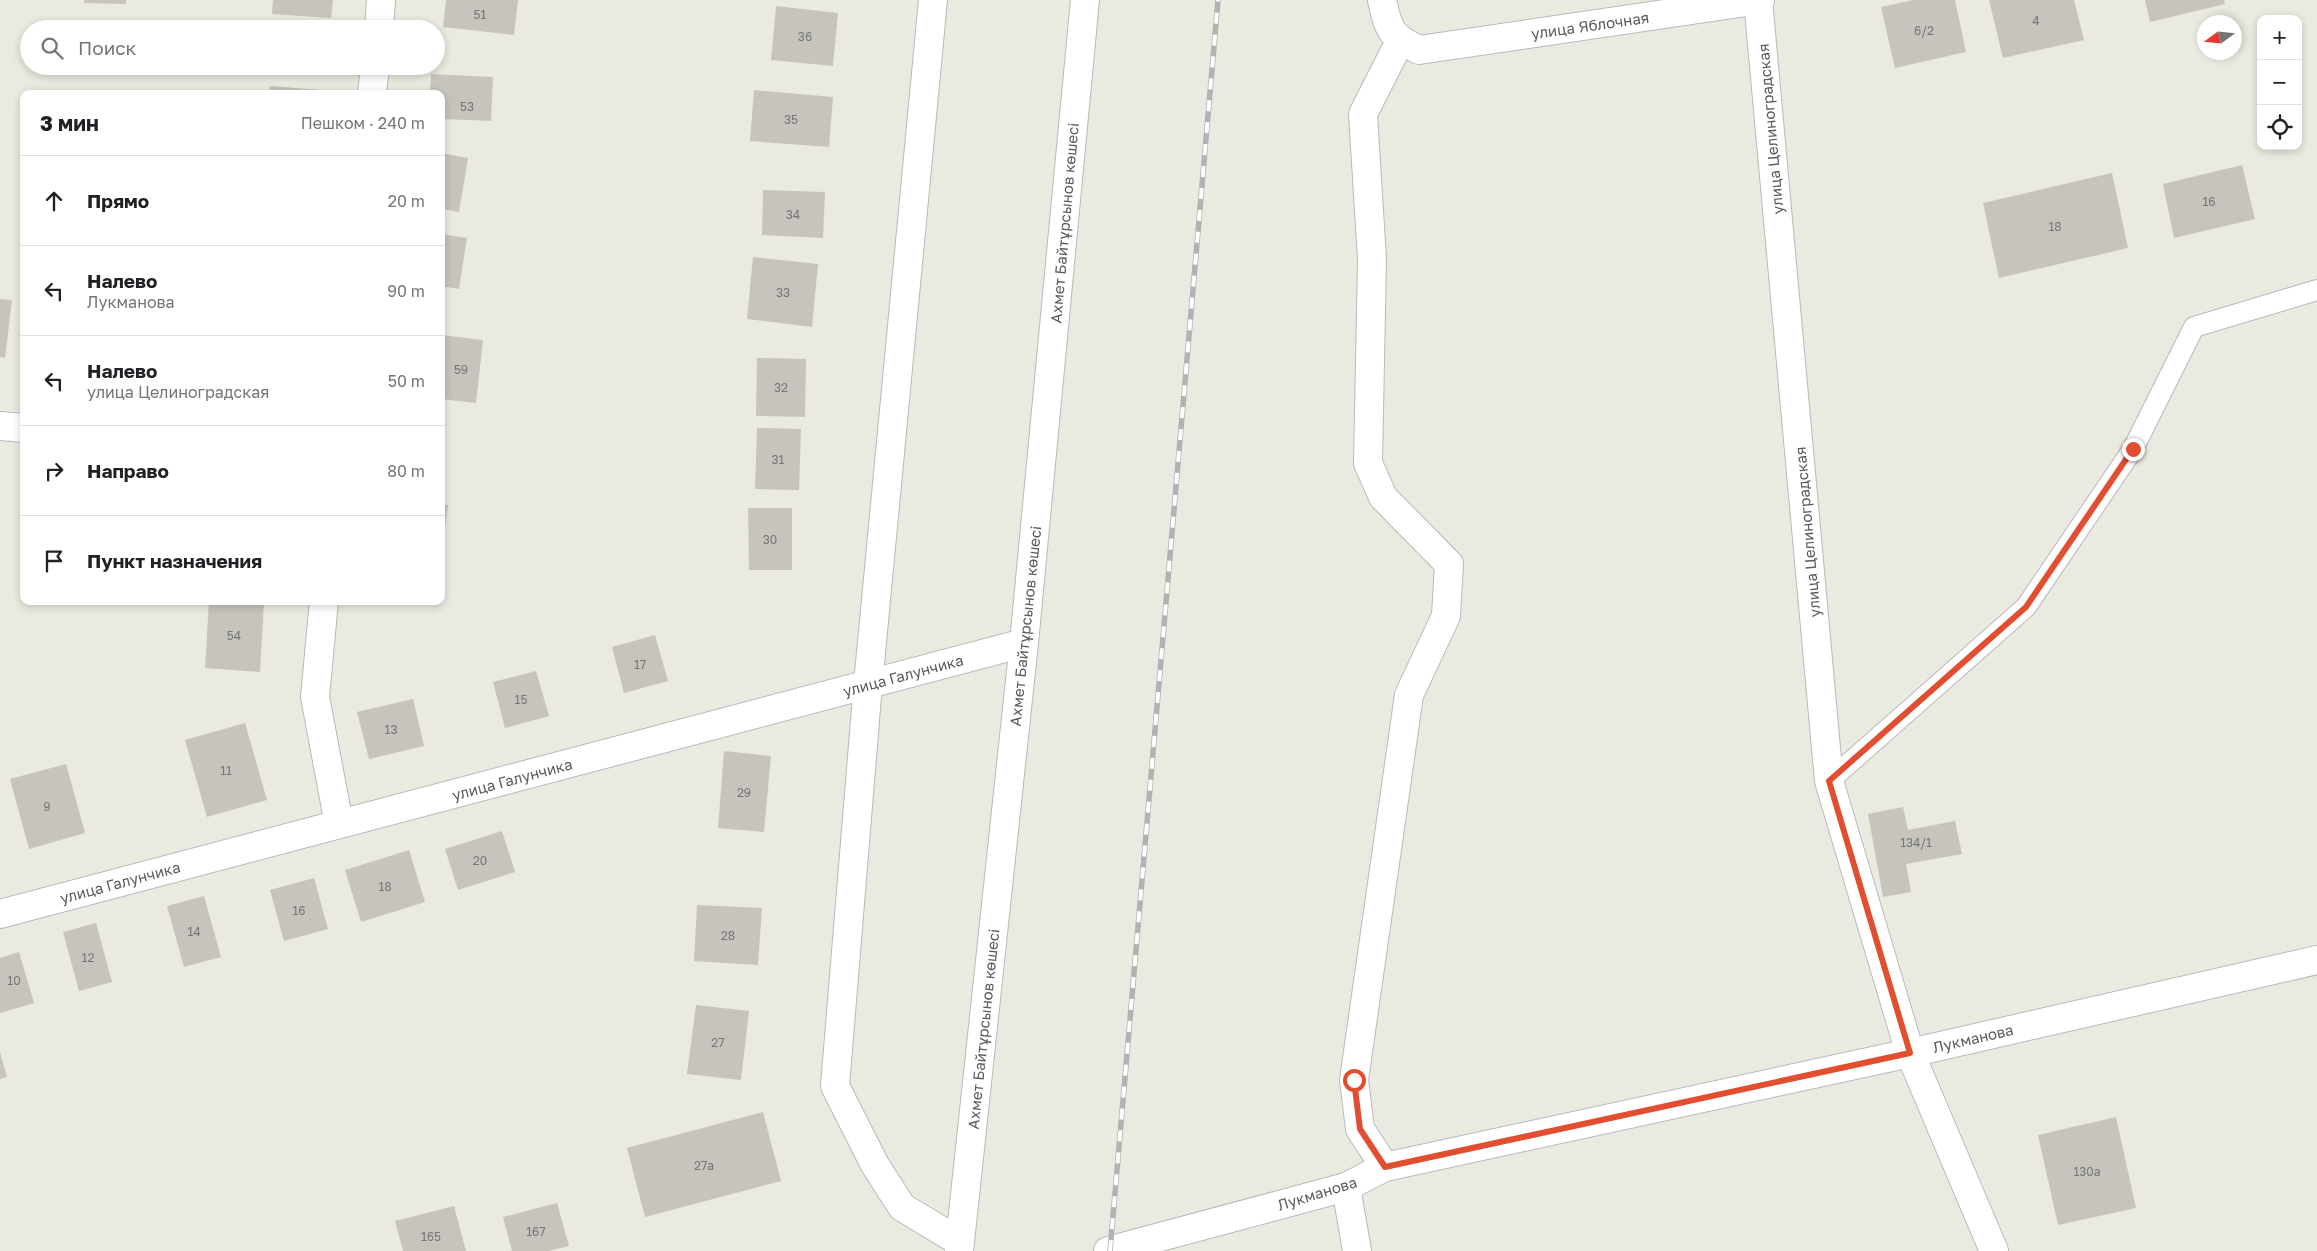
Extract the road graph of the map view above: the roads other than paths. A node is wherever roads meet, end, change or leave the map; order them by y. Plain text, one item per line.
1 (381, 0) edge
2 (933, 0) edge
3 (1085, 0) edge
4 (1382, 0) edge
5 (1759, 0) edge
6 (380, 20) edge
7 (1410, 46) junction
8 (374, 75) edge
9 (372, 90) edge
10 (2317, 290) edge
11 (0, 426) edge
12 (20, 428) edge
13 (324, 605) edge
14 (1024, 643) junction
15 (868, 684) junction
16 (1829, 781) junction
17 (339, 824) junction
18 (0, 914) edge
19 (2317, 960) edge
20 (1910, 1053) junction
21 (1385, 1167) junction
22 (1346, 1187) junction
23 (959, 1246) edge
24 (1108, 1251) edge
25 (1357, 1251) edge
26 (1994, 1251) edge

1 - 6 street
2 - 15 street
3 - 14 street, Ахмет Байтұрсынов көшесі
4 - 7 street
5 - 7 street, улица Яблочная
5 - 16 street, улица Целиноградская
7 - 21 street
8 - 9 street
10 - 16 lane
11 - 12 street
13 - 17 street
14 - 15 street, улица Галунчика
14 - 23 street, Ахмет Байтұрсынов көшесі
15 - 17 street, улица Галунчика
15 - 23 street
16 - 20 street, улица Целиноградская
17 - 18 street, улица Галунчика
19 - 20 street, Лукманова
20 - 21 street, Лукманова
20 - 26 street, улица Целиноградская
21 - 22 street, Лукманова
22 - 24 street, Лукманова
22 - 25 street

